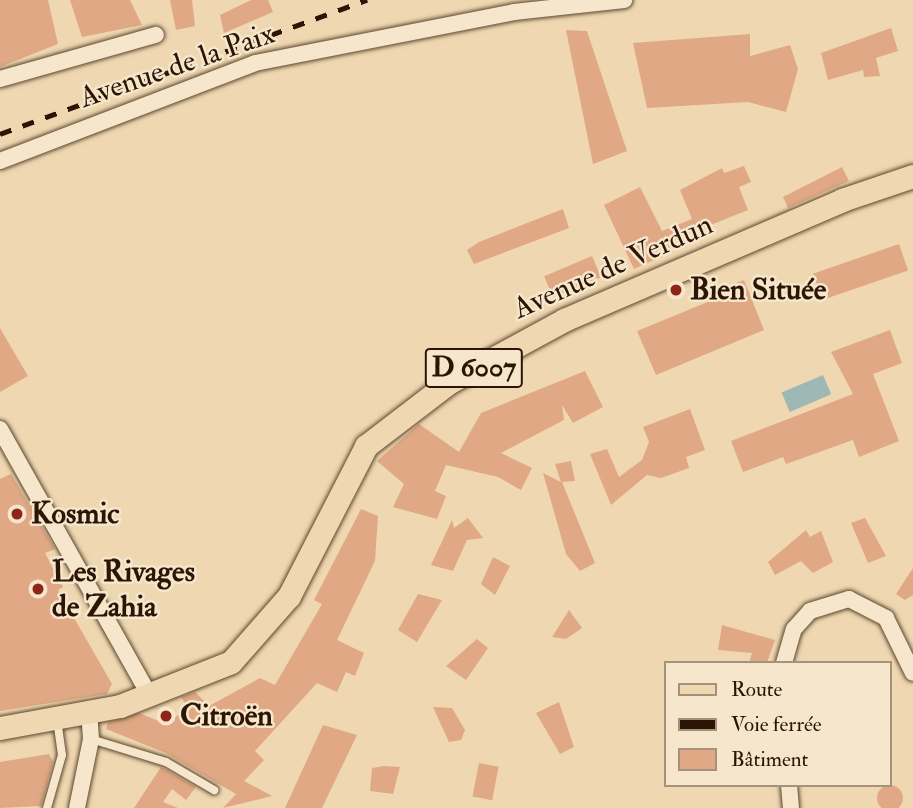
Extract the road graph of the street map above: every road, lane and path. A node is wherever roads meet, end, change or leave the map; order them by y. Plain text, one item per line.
1 (624, 0) edge
2 (512, 6) edge
3 (156, 35) dead end
4 (0, 79) edge
5 (0, 160) edge
6 (913, 176) edge
7 (0, 429) edge
8 (785, 661) edge
9 (913, 673) edge
10 (150, 696) junction
11 (89, 712) junction
12 (56, 718) junction
13 (0, 728) edge
14 (91, 739) junction
15 (789, 787) edge
16 (214, 790) dead end
17 (47, 808) edge
18 (77, 808) edge
19 (791, 808) edge

1 - 2 street, Avenue de la Paix
2 - 5 street, Avenue de la Paix
3 - 4 street
6 - 10 main road, Avenue de Verdun / D 6007
7 - 10 street
8 - 9 street
10 - 11 main road, D 6007
11 - 12 main road, D 6007
11 - 14 street
12 - 13 main road, D 6007
12 - 17 lane
14 - 16 lane
14 - 18 street
15 - 19 street

